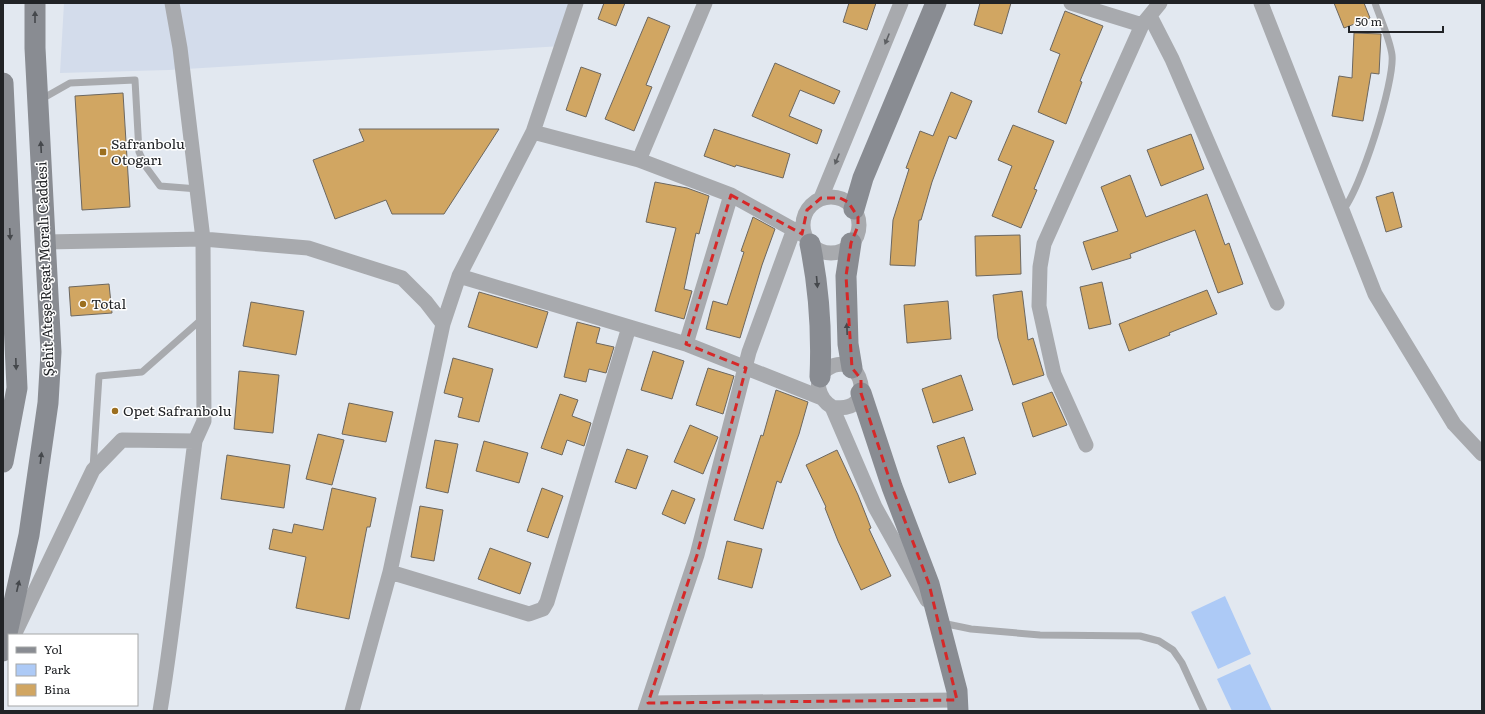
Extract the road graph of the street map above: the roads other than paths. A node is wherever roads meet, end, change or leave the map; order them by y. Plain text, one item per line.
1 (35, 3) edge
2 (172, 3) edge
3 (576, 3) edge
4 (705, 3) edge
5 (901, 3) edge
6 (936, 3) edge
7 (1071, 3) edge
8 (1160, 3) edge
9 (1261, 3) edge
10 (1375, 3) edge
11 (1146, 20) junction
12 (3, 83) edge
13 (38, 101) junction
14 (533, 132) junction
15 (639, 160) junction
16 (198, 189) junction
17 (731, 195) junction
18 (822, 198) junction
19 (854, 209) junction
20 (1342, 210) junction
21 (803, 236) junction
22 (203, 239) junction
23 (45, 242) junction
24 (852, 243) junction
25 (459, 276) junction
26 (1277, 303) dead end
27 (203, 318) junction
28 (443, 324) junction
29 (629, 327) junction
30 (686, 344) junction
31 (746, 368) junction
32 (852, 368) junction
33 (820, 377) junction
34 (861, 393) junction
35 (827, 403) junction
36 (195, 440) junction
37 (1086, 445) dead end
38 (1482, 454) edge
39 (3, 462) edge
40 (93, 470) junction
41 (390, 572) junction
42 (939, 622) junction
43 (14, 634) edge
44 (8, 646) edge
45 (3, 651) edge
46 (3, 657) edge
47 (958, 705) edge
48 (646, 707) edge
49 (160, 711) edge
50 (352, 711) edge
51 (1204, 711) edge

13 -> 1 main road, Şehit Ateşe Reşat Moralı Caddesi
2 - 16 street
3 - 14 street
4 - 15 street
5 -> 18 street
6 - 19 main road
7 - 11 street
8 - 11 street
9 - 20 street
10 - 20 lane
11 - 26 street
11 - 37 street
12 -> 39 main road
13 - 16 lane
23 -> 13 main road, Şehit Ateşe Reşat Moralı Caddesi
14 - 15 street
14 - 25 street
15 - 17 street
16 - 22 street
17 - 21 street
17 - 30 street
18 - 19 street
18 - 21 street
19 - 24 street
20 - 38 street
21 - 24 street
21 - 31 street
21 -> 33 main road
22 - 23 street
22 - 27 street
22 - 28 street
45 -> 23 main road, Şehit Ateşe Reşat Moralı Caddesi
32 -> 24 main road
25 - 28 street
25 - 29 street
27 - 36 street
27 - 40 lane
28 - 41 street
29 - 30 street
29 - 41 street
30 - 31 street
31 - 35 street
31 - 48 street
32 - 33 street
32 - 34 street
33 - 35 street
34 - 35 street
34 - 42 main road
35 - 42 street
36 - 40 street
36 - 49 street
40 - 43 street
41 - 50 street
42 - 47 main road
42 - 51 lane
44 - 46 street
47 - 48 street

